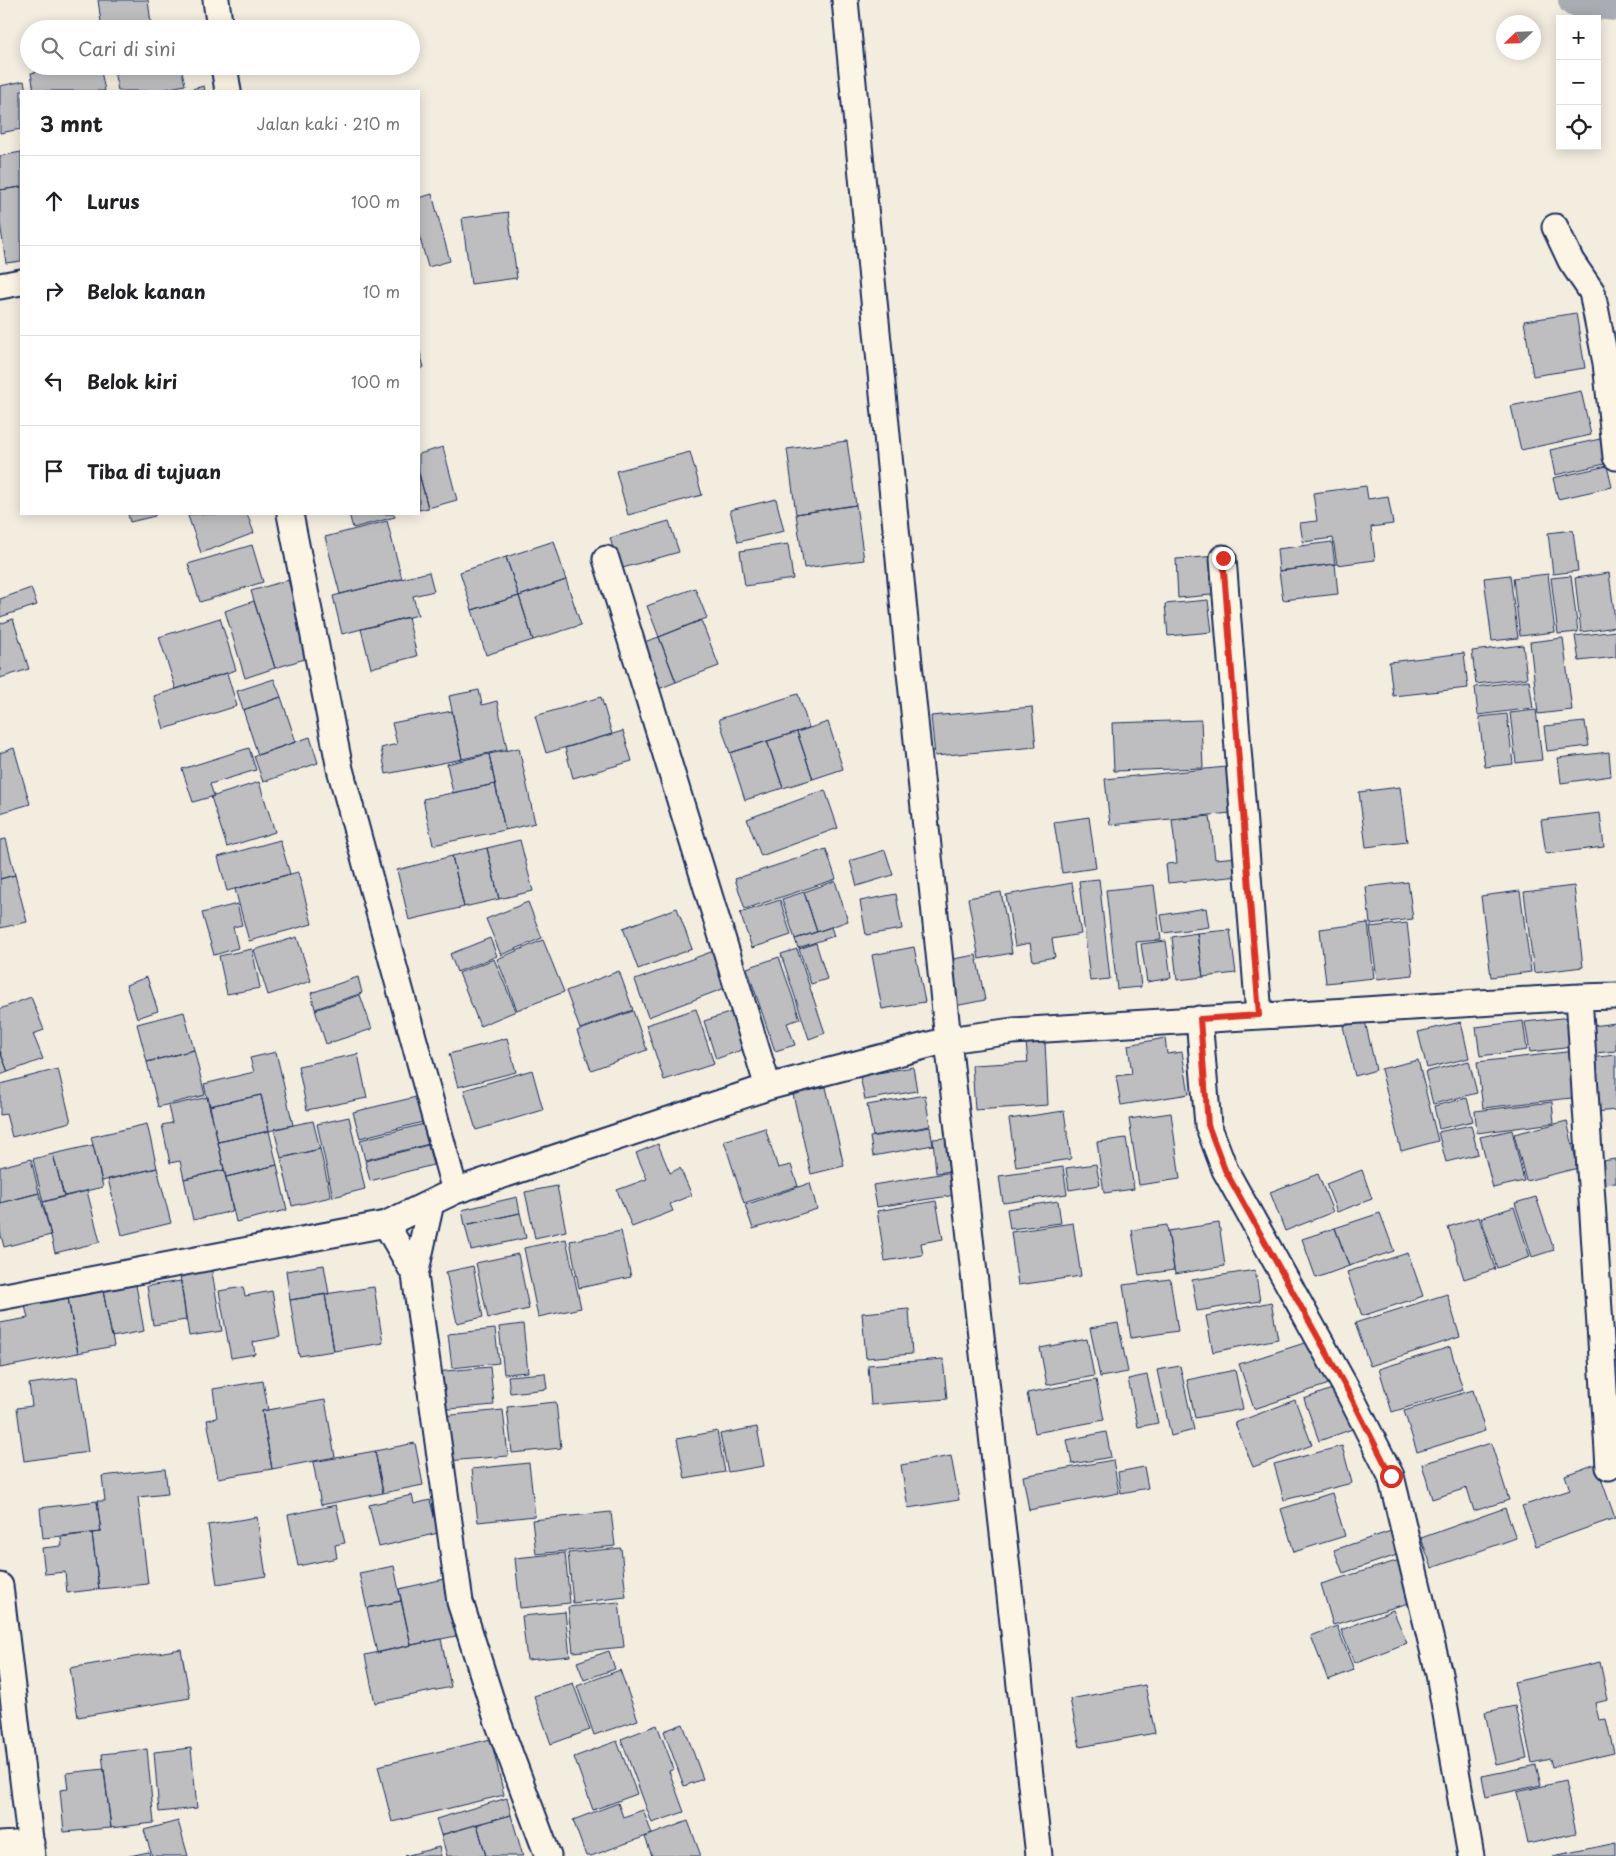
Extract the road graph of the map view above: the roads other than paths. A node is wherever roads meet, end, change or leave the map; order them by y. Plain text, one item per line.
1 (216, 0) edge
2 (845, 0) edge
3 (219, 20) edge
4 (225, 75) edge
5 (228, 90) edge
6 (1555, 227) dead end
7 (20, 282) edge
8 (0, 286) edge
9 (1611, 362) edge
10 (1616, 457) edge
11 (290, 515) edge
12 (1223, 558) dead end
13 (606, 559) dead end
14 (1616, 996) edge
15 (1579, 997) junction
16 (1259, 1015) junction
17 (1200, 1019) junction
18 (948, 1040) junction
19 (768, 1087) junction
20 (455, 1191) junction
21 (431, 1203) junction
22 (386, 1224) junction
23 (415, 1274) junction
24 (0, 1297) edge
25 (1609, 1467) dead end
26 (0, 1586) edge
27 (0, 1845) edge
28 (31, 1850) edge
29 (548, 1856) edge
30 (1039, 1856) edge
31 (1471, 1856) edge

1 - 3 street
2 - 18 street
4 - 5 street
6 - 9 street
7 - 8 street
9 - 10 street
11 - 20 street
12 - 16 street
13 - 19 street
14 - 15 street
15 - 16 street
15 - 25 street
16 - 17 street
17 - 18 street
17 - 31 street
18 - 19 street
18 - 30 street
19 - 20 street
20 - 21 street
21 - 22 street
21 - 23 street
22 - 23 street
22 - 24 street
23 - 29 street
26 - 28 street
27 - 28 street

